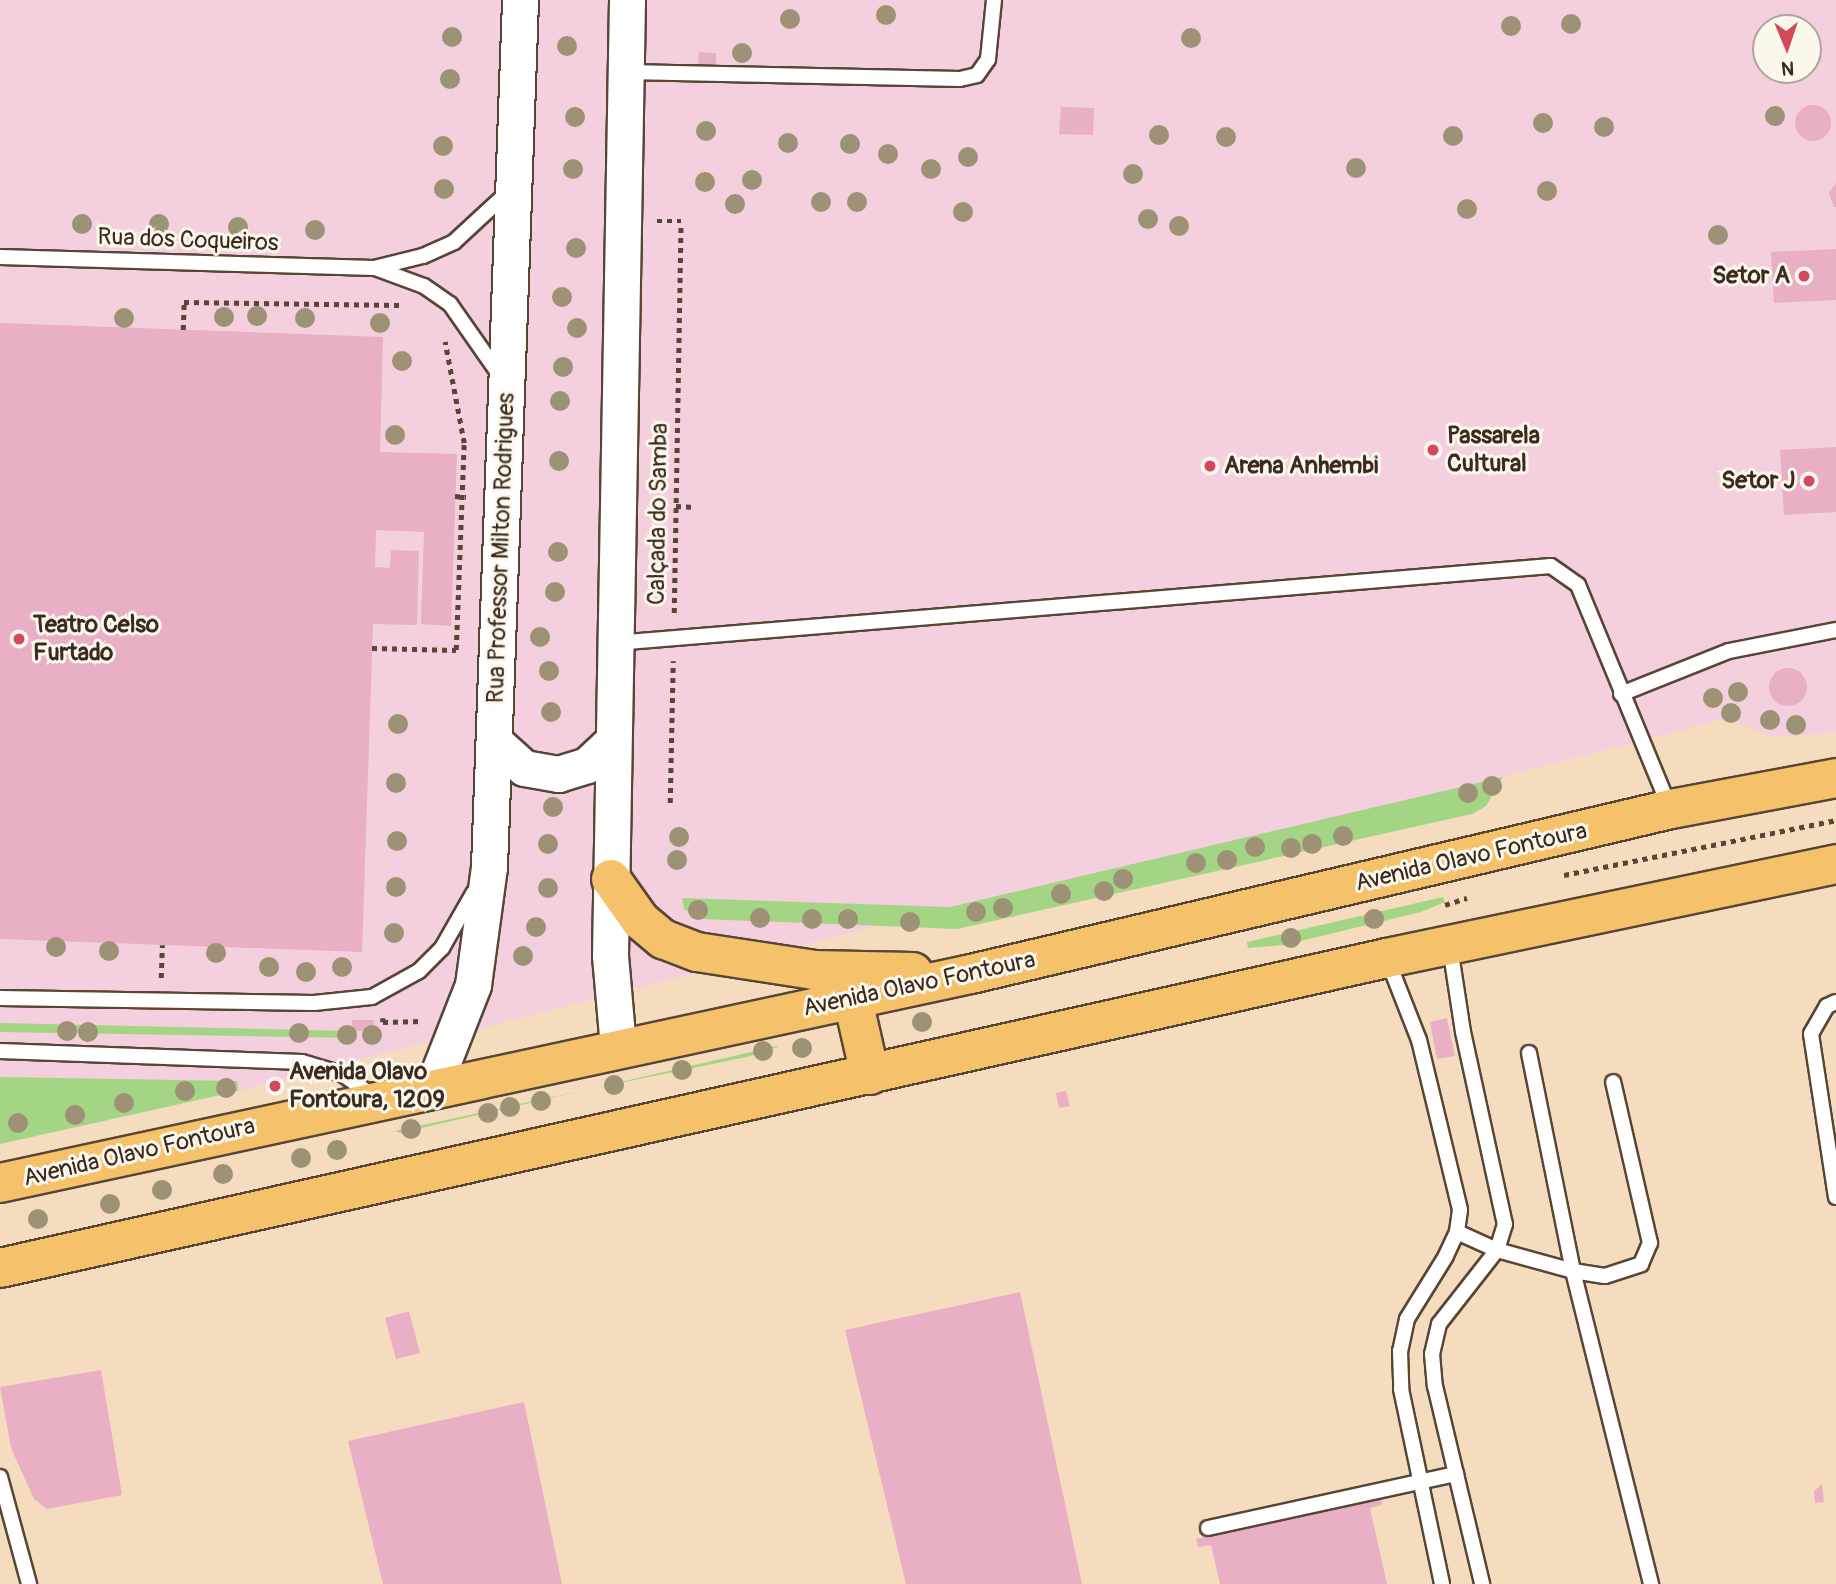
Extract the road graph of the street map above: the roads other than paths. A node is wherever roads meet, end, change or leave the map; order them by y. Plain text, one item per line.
1 (520, 0) edge
2 (627, 0) edge
3 (994, 0) edge
4 (625, 72) junction
5 (513, 187) junction
6 (0, 257) edge
7 (374, 268) junction
8 (506, 387) junction
9 (1836, 630) edge
10 (615, 643) junction
11 (1622, 694) junction
12 (494, 741) junction
13 (613, 741) junction
14 (1836, 778) edge
15 (1671, 810) junction
16 (1836, 864) edge
17 (489, 867) junction
18 (611, 879) junction
19 (1449, 944) junction
20 (1387, 958) junction
21 (971, 974) junction
22 (0, 998) edge
23 (853, 1000) junction
24 (1836, 1002) edge
25 (618, 1047) junction
26 (0, 1051) edge
27 (1529, 1053) dead end
28 (870, 1075) junction
29 (1614, 1082) dead end
30 (433, 1087) junction
31 (379, 1099) junction
32 (0, 1183) edge
33 (1836, 1197) edge
34 (1457, 1232) junction
35 (1497, 1250) junction
36 (0, 1268) edge
37 (1573, 1270) junction
38 (1456, 1474) junction
39 (0, 1477) edge
40 (1420, 1482) junction
41 (1208, 1528) dead end
42 (29, 1584) edge
43 (1442, 1584) edge
44 (1482, 1584) edge
45 (1651, 1584) edge

1 - 5 street, Rua Professor Milton Rodrigues
2 - 4 street
3 - 4 lane
4 - 10 street
5 - 7 lane
5 - 8 street, Rua Professor Milton Rodrigues
6 - 7 lane, Rua dos Coqueiros
7 - 8 lane
8 - 12 street, Rua Professor Milton Rodrigues
9 - 11 lane
10 - 11 lane
10 - 13 street
11 - 15 lane
12 - 13 street
12 - 17 street, Rua Professor Milton Rodrigues
13 - 18 street
14 - 15 main road, Avenida Olavo Fontoura
15 - 21 main road, Avenida Olavo Fontoura
16 - 19 main road
17 - 22 lane
17 - 30 street, Rua Professor Milton Rodrigues
18 - 21 main road
18 - 25 street
19 - 20 main road
19 - 35 lane
20 - 28 main road
20 - 34 lane
21 - 23 main road, Avenida Olavo Fontoura
23 - 25 main road, Avenida Olavo Fontoura
23 - 28 main road
24 - 33 lane
25 - 30 main road, Avenida Olavo Fontoura
26 - 31 lane
27 - 37 lane
28 - 36 main road
29 - 37 lane
30 - 31 main road, Avenida Olavo Fontoura
31 - 32 main road, Avenida Olavo Fontoura
34 - 35 lane
34 - 40 lane
35 - 37 lane
35 - 38 lane
37 - 45 lane
38 - 40 lane
38 - 44 lane
39 - 42 lane
40 - 41 lane
40 - 43 lane

